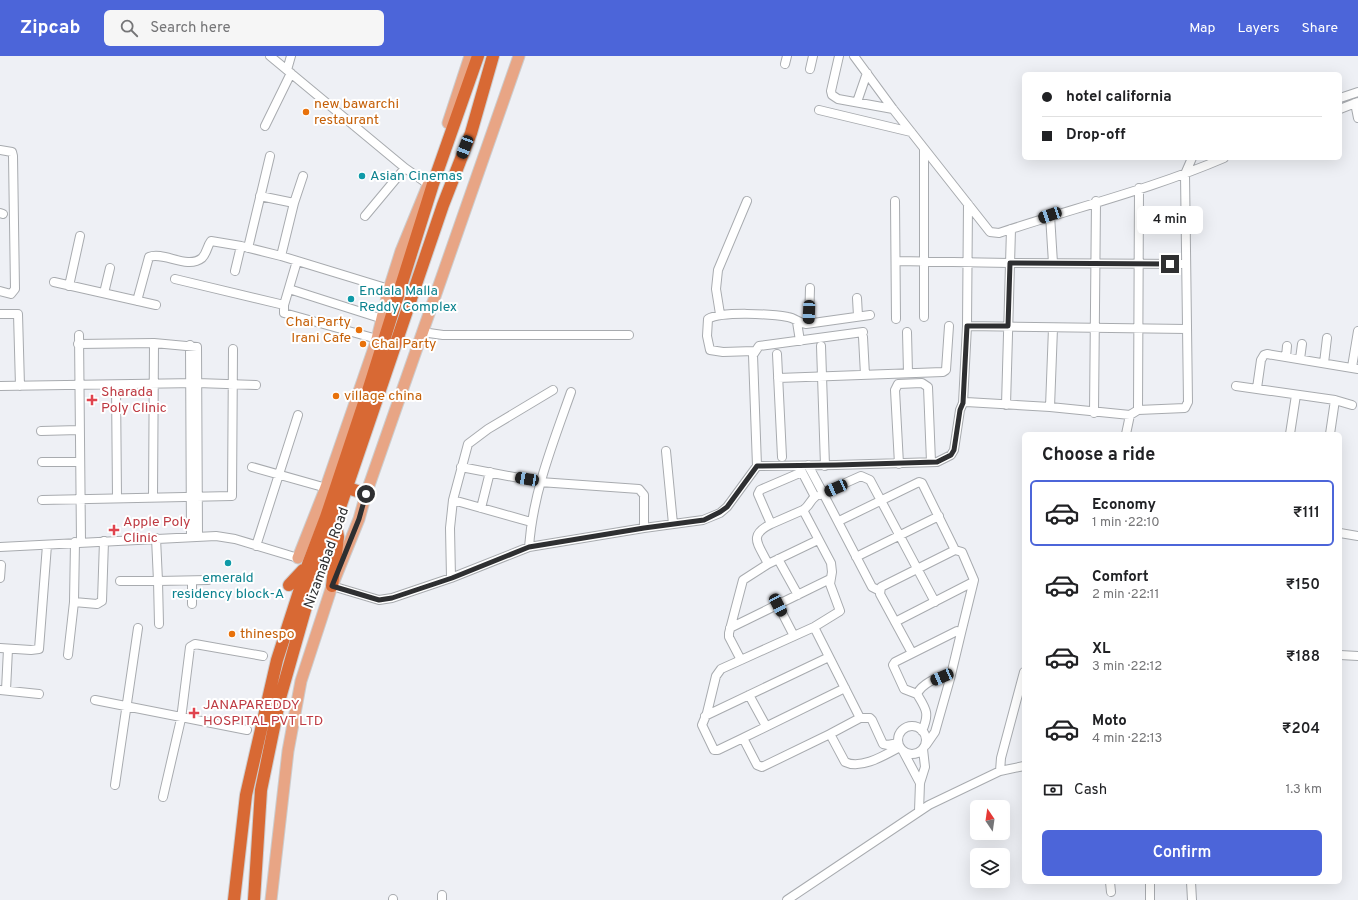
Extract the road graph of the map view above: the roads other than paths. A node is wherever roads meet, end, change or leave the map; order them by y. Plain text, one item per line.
1 (270, 56) edge
2 (291, 56) edge
3 (470, 56) edge
4 (478, 56) edge
5 (493, 56) edge
6 (519, 56) edge
7 (813, 56) edge
8 (839, 56) edge
9 (854, 56) edge
10 (281, 60) edge
11 (810, 69) dead end
12 (289, 71) junction
13 (867, 73) junction
14 (1358, 92) edge
15 (1342, 97) edge
16 (857, 102) junction
17 (1357, 102) edge
18 (1342, 108) edge
19 (893, 109) junction
20 (819, 110) dead end
21 (1358, 118) edge
22 (265, 126) dead end
23 (911, 132) junction
24 (924, 149) junction
25 (0, 150) edge
26 (270, 156) dead end
27 (1191, 160) edge
28 (1219, 160) edge
29 (404, 168) junction
30 (1186, 174) junction
31 (303, 176) dead end
32 (430, 185) junction
33 (1139, 188) junction
34 (260, 196) junction
35 (747, 201) dead end
36 (895, 201) dead end
37 (1096, 202) junction
38 (294, 203) junction
39 (968, 204) junction
40 (1050, 215) junction
41 (365, 216) dead end
42 (1011, 229) junction
43 (80, 236) dead end
44 (245, 247) junction
45 (281, 256) junction
46 (297, 261) junction
47 (896, 261) junction
48 (967, 261) junction
49 (924, 262) junction
50 (1010, 263) junction
51 (1053, 263) junction
52 (1095, 264) junction
53 (1138, 264) junction
54 (1186, 264) junction
55 (110, 268) dead end
56 (235, 271) dead end
57 (175, 279) dead end
58 (54, 282) dead end
59 (68, 286) junction
60 (810, 288) dead end
61 (289, 289) junction
62 (389, 289) junction
63 (0, 291) edge
64 (104, 293) junction
65 (857, 298) dead end
66 (137, 301) junction
67 (156, 305) dead end
68 (284, 305) junction
69 (0, 314) edge
70 (720, 314) junction
71 (870, 315) dead end
72 (858, 316) junction
73 (924, 317) dead end
74 (383, 319) junction
75 (896, 319) dead end
76 (798, 322) junction
77 (808, 323) junction
78 (949, 326) dead end
79 (967, 326) junction
80 (1008, 326) junction
81 (1094, 326) junction
82 (1053, 328) junction
83 (1138, 328) junction
84 (1187, 329) junction
85 (1358, 331) edge
86 (422, 332) junction
87 (907, 332) dead end
88 (79, 335) dead end
89 (629, 335) dead end
90 (1327, 338) dead end
91 (377, 339) junction
92 (800, 341) junction
93 (154, 343) junction
94 (78, 344) junction
95 (1302, 344) dead end
96 (821, 346) dead end
97 (1287, 346) dead end
98 (233, 349) dead end
99 (754, 351) junction
100 (777, 354) dead end
101 (1286, 357) junction
102 (1300, 359) junction
103 (1324, 362) junction
104 (1355, 368) edge
105 (908, 373) junction
106 (865, 375) junction
107 (822, 376) junction
108 (778, 378) junction
109 (154, 384) junction
110 (194, 384) junction
111 (232, 384) junction
112 (79, 385) junction
113 (116, 385) junction
114 (256, 385) dead end
115 (0, 386) edge
116 (20, 386) junction
117 (1236, 386) dead end
118 (1257, 388) junction
119 (553, 390) dead end
120 (571, 392) dead end
121 (1296, 395) junction
122 (1335, 400) junction
123 (963, 403) junction
124 (1006, 405) junction
125 (1352, 405) dead end
126 (1050, 407) junction
127 (1138, 410) junction
128 (1094, 413) junction
129 (298, 415) dead end
130 (1130, 415) junction
131 (79, 430) junction
132 (41, 431) dead end
133 (1126, 432) edge
134 (1290, 432) edge
135 (1330, 432) edge
136 (666, 451) dead end
137 (782, 457) dead end
138 (42, 462) dead end
139 (80, 462) junction
140 (931, 462) junction
141 (899, 464) junction
142 (808, 465) junction
143 (757, 466) junction
144 (825, 466) junction
145 (252, 467) dead end
146 (461, 467) junction
147 (490, 472) junction
148 (280, 474) junction
149 (540, 482) junction
150 (348, 488) junction
151 (330, 489) junction
152 (366, 494) junction
153 (819, 495) junction
154 (193, 496) junction
155 (153, 497) junction
156 (117, 498) junction
157 (80, 499) junction
158 (42, 500) dead end
159 (453, 500) junction
160 (881, 501) junction
161 (481, 508) junction
162 (803, 510) junction
163 (940, 516) junction
164 (839, 521) junction
165 (335, 522) junction
166 (531, 522) junction
167 (673, 524) junction
168 (771, 524) junction
169 (644, 528) junction
170 (1342, 533) edge
171 (899, 536) junction
172 (1358, 536) edge
173 (194, 537) junction
174 (156, 538) junction
175 (818, 540) junction
176 (104, 541) junction
177 (78, 542) junction
178 (47, 545) junction
179 (256, 546) junction
180 (0, 547) edge
181 (529, 547) junction
182 (955, 550) junction
183 (856, 557) junction
184 (778, 559) junction
185 (303, 562) junction
186 (768, 564) junction
187 (1, 565) edge
188 (917, 569) junction
189 (0, 578) edge
190 (452, 578) junction
191 (192, 580) junction
192 (208, 580) dead end
193 (830, 580) junction
194 (120, 581) dead end
195 (158, 581) junction
196 (973, 582) junction
197 (289, 585) dead end
198 (332, 586) junction
199 (880, 591) junction
200 (798, 595) junction
201 (74, 602) junction
202 (935, 602) junction
203 (192, 604) dead end
204 (778, 605) junction
205 (896, 622) junction
206 (159, 624) dead end
207 (814, 627) junction
208 (138, 628) dead end
209 (730, 628) junction
210 (961, 633) junction
211 (794, 636) junction
212 (4, 649) edge
213 (912, 653) junction
214 (68, 655) dead end
215 (1342, 655) edge
216 (263, 656) dead end
217 (1358, 656) edge
218 (829, 657) junction
219 (741, 660) junction
220 (950, 679) junction
221 (1022, 679) edge
222 (845, 688) junction
223 (3, 690) edge
224 (39, 694) dead end
225 (917, 694) junction
226 (748, 695) junction
227 (95, 700) dead end
228 (126, 708) junction
229 (705, 716) junction
230 (860, 718) junction
231 (181, 719) junction
232 (766, 726) junction
233 (247, 730) dead end
234 (922, 731) junction
235 (830, 734) junction
236 (743, 738) junction
237 (900, 747) junction
238 (924, 747) junction
239 (1022, 766) edge
240 (1000, 771) junction
241 (920, 783) junction
242 (115, 785) dead end
243 (163, 797) dead end
244 (919, 811) junction
245 (1110, 884) edge
246 (1150, 884) edge
247 (1191, 884) edge
248 (1111, 892) dead end
249 (789, 899) edge
250 (234, 900) edge
251 (254, 900) edge
252 (271, 900) edge
253 (1150, 900) edge
254 (1192, 900) edge

1 - 10 street
2 - 12 street
3 - 32 main road, Nizamabad Road
4 - 32 highway, Nizamabad Road
5 - 150 highway, Nizamabad Road
6 - 86 main road, Nizamabad Road
7 - 11 street
8 - 16 street
9 - 13 street
10 - 12 street
12 - 22 street
12 - 29 street
13 - 16 street
13 - 19 street
14 - 15 street
16 - 19 street
17 - 18 street
17 - 21 street
19 - 23 street
20 - 23 street
23 - 24 street
24 - 39 street
24 - 49 street
25 - 63 street
26 - 34 street
27 - 30 street
28 - 30 street
29 - 32 street
29 - 41 street
30 - 33 street
30 - 54 street
31 - 38 street
32 - 62 main road, Nizamabad Road
32 - 151 highway, Nizamabad Road
33 - 37 street
33 - 53 street
34 - 38 street
34 - 44 street
35 - 70 street
36 - 47 street
37 - 40 street
37 - 52 street
38 - 45 street
39 - 42 street
39 - 48 street
40 - 42 street
40 - 51 street
42 - 50 street
43 - 59 street
44 - 45 street
44 - 56 street
44 - 66 street
45 - 46 street
46 - 61 street
46 - 62 street
47 - 49 street
47 - 75 street
48 - 49 street
48 - 50 street
48 - 79 street
49 - 73 street
50 - 51 street
50 - 80 street
51 - 52 street
52 - 53 street
52 - 81 street
53 - 54 street
53 - 83 street
54 - 84 street
55 - 64 street
57 - 68 street
58 - 59 street
59 - 64 street
60 - 77 street
61 - 68 street
61 - 74 street
62 - 74 main road, Nizamabad Road
64 - 66 street
65 - 72 street
66 - 67 street
68 - 91 street
69 - 116 street
70 - 76 street
70 - 99 street
71 - 72 street
72 - 77 street
74 - 91 main road, Nizamabad Road
76 - 77 street
76 - 92 street
78 - 105 street
79 - 80 street
79 - 123 street
80 - 82 street
80 - 124 street
81 - 82 street
81 - 83 street
81 - 128 street
82 - 126 street
83 - 84 street
83 - 127 street
84 - 127 street
85 - 104 street
86 - 89 street
86 - 152 main road, Nizamabad Road
87 - 105 street
88 - 94 street
90 - 103 street
91 - 151 main road, Nizamabad Road
92 - 99 street
92 - 106 street
93 - 94 street
93 - 109 street
93 - 110 street
94 - 112 street
95 - 102 street
96 - 107 street
97 - 101 street
98 - 111 street
99 - 143 street
100 - 108 street
101 - 102 street
101 - 118 street
102 - 103 street
103 - 104 street
105 - 106 street
106 - 107 street
107 - 108 street
107 - 144 street
108 - 137 street
109 - 110 street
109 - 113 street
109 - 155 street
110 - 111 street
110 - 154 street
111 - 114 street
111 - 154 street
112 - 113 street
112 - 116 street
112 - 131 street
113 - 156 street
115 - 116 street
117 - 118 street
118 - 121 street
119 - 146 street
120 - 149 street
121 - 122 street
121 - 134 street
122 - 125 street
122 - 135 street
123 - 124 street
123 - 140 street
124 - 126 street
126 - 128 street
127 - 130 street
128 - 130 street
129 - 148 street
130 - 133 street
131 - 132 street
131 - 139 street
136 - 167 street
138 - 139 street
139 - 157 street
140 - 141 street
140 - 141 street
141 - 144 street
142 - 143 street
142 - 144 street
142 - 153 street
143 - 167 street
145 - 148 street
146 - 147 street
146 - 159 street
147 - 149 street
147 - 161 street
148 - 151 street
148 - 179 street
149 - 166 street
149 - 169 street
150 - 152 highway
150 - 165 highway, Nizamabad Road
151 - 185 highway, Nizamabad Road
152 - 198 main road, Nizamabad Road
153 - 160 street
153 - 162 street
153 - 164 street
153 - 168 street
154 - 155 street
154 - 173 street
155 - 156 street
156 - 157 street
157 - 158 street
157 - 177 street
159 - 161 street
159 - 190 street
160 - 163 street
160 - 164 street
160 - 171 street
161 - 166 street
162 - 168 street
162 - 175 street
163 - 171 street
163 - 182 street
164 - 183 street
165 - 198 highway
165 - 251 highway, Nizamabad Road
166 - 181 street
167 - 169 street
168 - 186 street
169 - 181 street
170 - 172 street
171 - 183 street
171 - 188 street
173 - 174 street
173 - 179 street
174 - 176 street
174 - 195 street
175 - 184 street
175 - 193 street
176 - 177 street
176 - 201 street
177 - 178 street
177 - 201 street
178 - 180 street
178 - 212 street
179 - 185 street
181 - 190 street
182 - 188 street
182 - 196 street
183 - 199 street
184 - 186 street
184 - 200 street
185 - 197 highway
185 - 250 highway, Nizamabad Road
186 - 209 street
187 - 189 street
188 - 199 street
188 - 202 street
190 - 198 street
191 - 192 street
191 - 195 street
191 - 203 street
193 - 200 street
193 - 207 street
194 - 195 street
195 - 206 street
196 - 202 street
196 - 210 street
198 - 252 main road, Nizamabad Road
199 - 205 street
200 - 204 street
201 - 214 street
202 - 205 street
204 - 209 street
204 - 211 street
205 - 213 street
207 - 211 street
207 - 218 street
208 - 228 street
209 - 219 street
210 - 213 street
210 - 220 street
211 - 219 street
212 - 223 street
213 - 225 street
215 - 217 street
216 - 231 street
218 - 222 street
218 - 226 street
219 - 229 street
220 - 225 street
220 - 238 street
221 - 240 street
222 - 230 street
222 - 232 street
223 - 224 street
225 - 234 street
226 - 229 street
226 - 232 street
227 - 228 street
228 - 231 street
228 - 242 street
229 - 236 street
230 - 235 street
230 - 237 street
231 - 233 street
231 - 243 street
232 - 236 street
234 - 237 street
234 - 238 street
235 - 236 street
235 - 237 street
237 - 238 street
237 - 241 street
238 - 241 street
239 - 240 street
240 - 244 street
241 - 244 street
244 - 249 street
245 - 248 street
246 - 253 street
247 - 254 street

